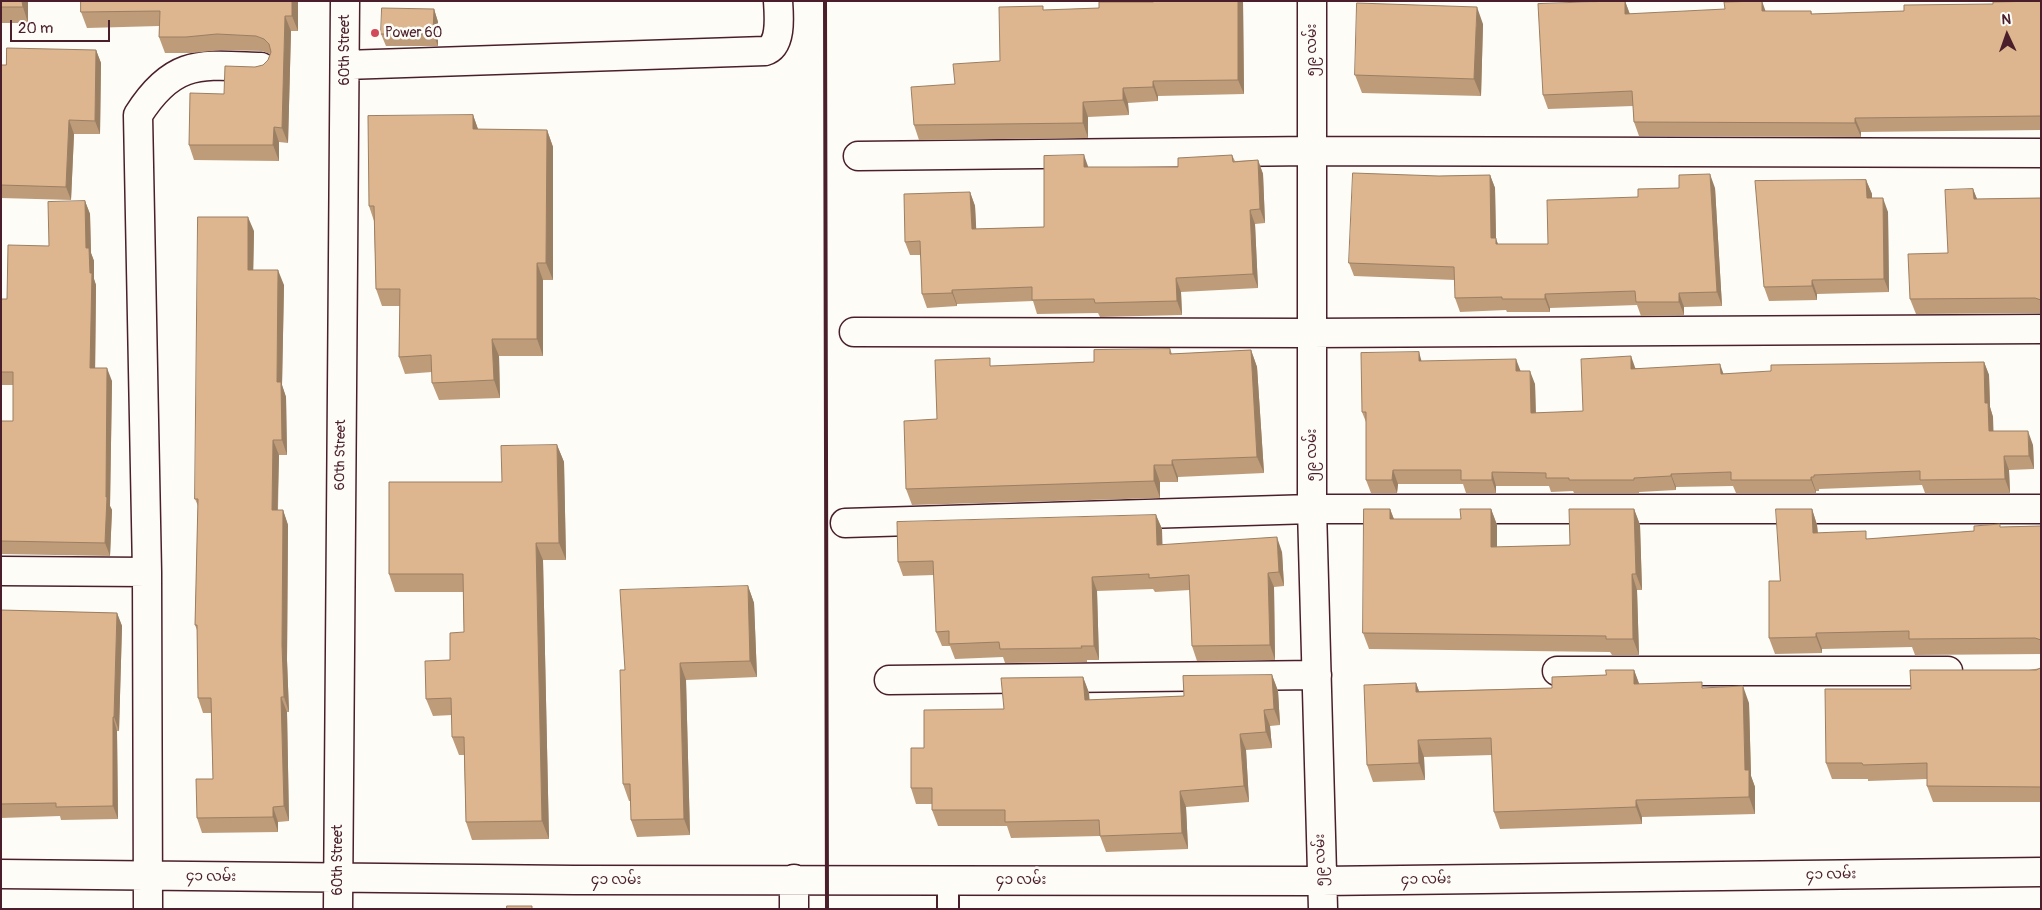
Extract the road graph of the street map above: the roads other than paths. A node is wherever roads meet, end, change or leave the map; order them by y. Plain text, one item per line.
1 (345, 1) edge
2 (778, 1) edge
3 (1312, 1) edge
4 (345, 65) junction
5 (261, 67) edge
6 (1312, 151) junction
7 (2041, 153) edge
8 (858, 156) dead end
9 (2041, 330) edge
10 (854, 332) dead end
11 (1311, 333) junction
12 (1312, 509) junction
13 (2041, 509) edge
14 (845, 523) dead end
15 (1, 571) edge
16 (147, 572) junction
17 (1972, 670) edge
18 (1557, 671) dead end
19 (1317, 675) junction
20 (889, 680) dead end
21 (2041, 872) edge
22 (1, 874) edge
23 (147, 876) junction
24 (337, 877) junction
25 (794, 879) junction
26 (948, 880) junction
27 (1322, 882) junction
28 (148, 909) edge
29 (338, 909) edge
30 (794, 909) edge
31 (948, 909) edge
32 (1323, 909) edge

1 - 4 street, 60th Street
2 - 4 street
3 - 6 street, ၅၉ လမ်း
4 - 24 street, 60th Street
5 - 16 street
6 - 7 street
6 - 8 street
6 - 11 street, ၅၉ လမ်း
9 - 11 street
10 - 11 street
11 - 12 street, ၅၉ လမ်း
12 - 13 street
12 - 14 street
12 - 19 street, ၅၉ လမ်း
15 - 16 street
16 - 23 street
17 - 18 street
19 - 20 street
19 - 27 street, ၅၉ လမ်း
21 - 27 street, ၄၁ လမ်း
22 - 23 street, ၄၁ လမ်း
23 - 24 street, ၄၁ လမ်း
23 - 28 street
24 - 25 street, ၄၁ လမ်း
24 - 29 street, 60th Street
25 - 26 street, ၄၁ လမ်း
25 - 30 street
26 - 27 street, ၄၁ လမ်း
26 - 31 lane
27 - 32 street, ၅၉ လမ်း

